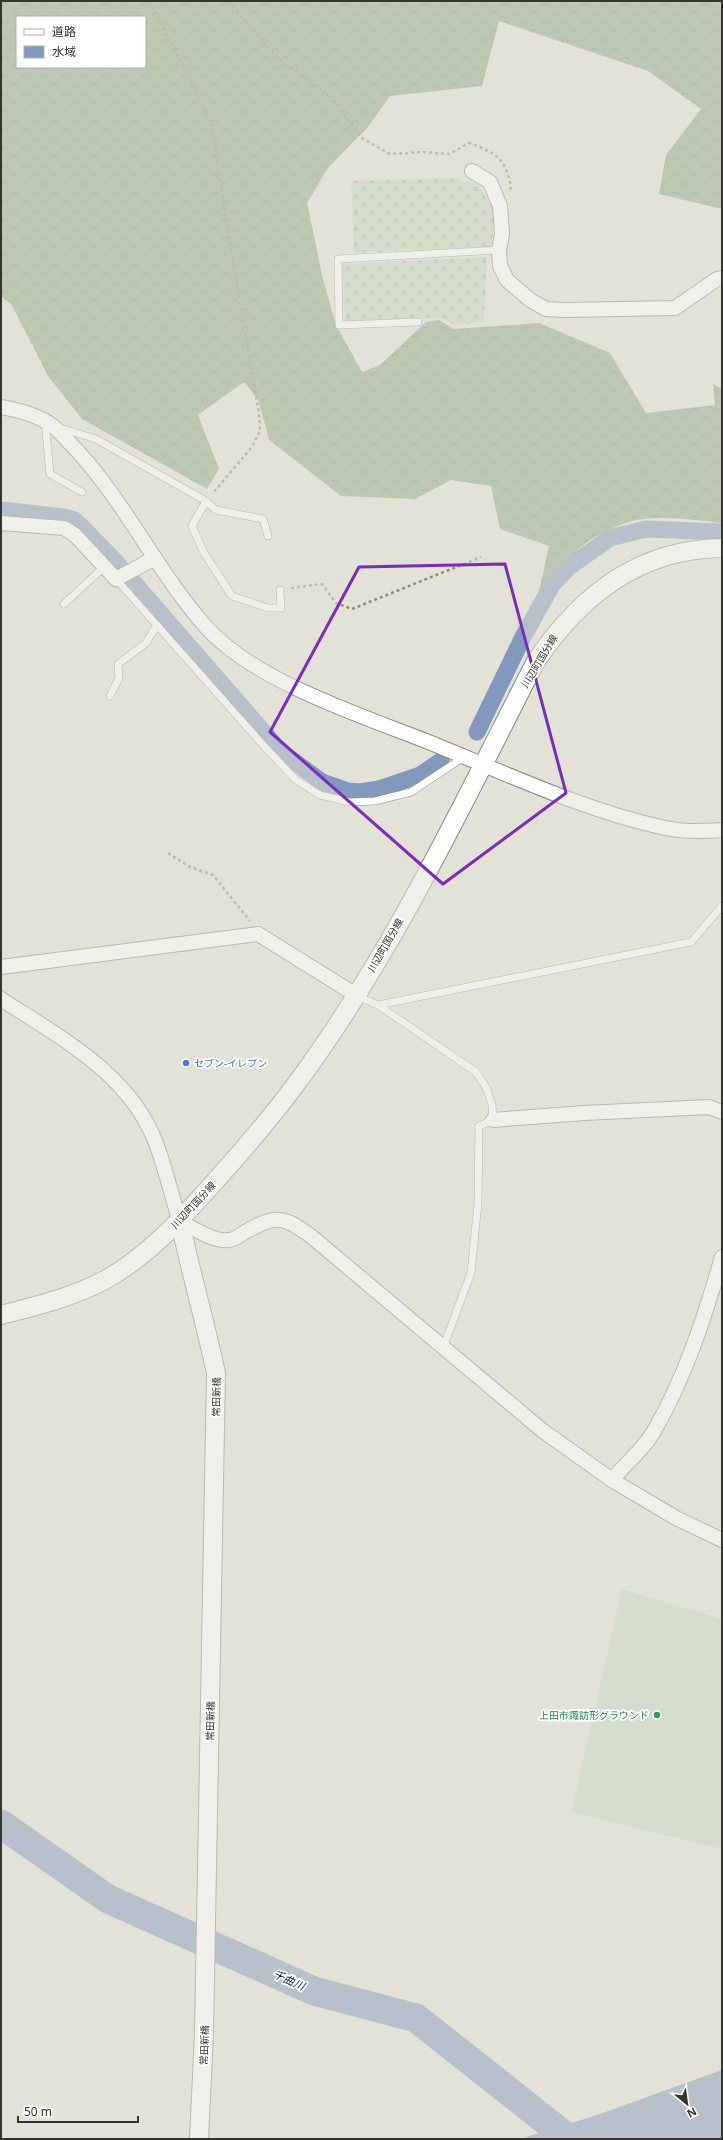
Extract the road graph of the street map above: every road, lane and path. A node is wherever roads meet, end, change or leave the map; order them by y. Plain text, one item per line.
1 (149, 1) edge
2 (229, 1) edge
3 (472, 171) dead end
4 (500, 206) junction
5 (499, 250) junction
6 (722, 278) edge
7 (418, 322) dead end
8 (1, 407) edge
9 (49, 424) junction
10 (82, 492) dead end
11 (206, 501) junction
12 (1, 523) edge
13 (268, 536) dead end
14 (722, 548) edge
15 (481, 557) dead end
16 (155, 558) junction
17 (104, 566) junction
18 (118, 578) junction
19 (280, 590) joint
20 (64, 604) dead end
21 (157, 625) junction
22 (110, 696) dead end
23 (464, 757) junction
24 (483, 764) junction
25 (722, 830) edge
26 (168, 852) dead end
27 (722, 906) edge
28 (265, 938) junction
29 (1, 966) edge
30 (356, 996) junction
31 (1, 999) edge
32 (378, 1005) junction
33 (722, 1112) edge
34 (493, 1120) junction
35 (180, 1222) junction
36 (722, 1257) edge
37 (1, 1314) edge
38 (442, 1348) junction
39 (612, 1480) junction
40 (722, 1540) edge
41 (199, 2139) edge

1 - 11 path
2 - 4 path
3 - 4 street
4 - 5 street
5 - 6 street
5 - 7 lane
8 - 9 street
9 - 10 lane
9 - 11 lane
9 - 16 street
11 - 13 lane
11 - 19 lane
12 - 17 street
14 - 24 street, 川辺町国分線
15 - 19 path
16 - 18 street
16 - 23 street
17 - 18 street
17 - 20 lane
18 - 21 lane
21 - 22 lane
21 - 23 lane
23 - 24 street
24 - 25 street
24 - 30 street, 川辺町国分線
26 - 28 path
27 - 32 lane
28 - 29 street
28 - 30 street
30 - 32 lane
30 - 35 street, 川辺町国分線
31 - 35 street
32 - 34 lane
33 - 34 street
34 - 38 lane
35 - 37 street, 川辺町国分線
35 - 38 street
35 - 41 street, 常田新橋
36 - 39 street
38 - 39 street
39 - 40 street

